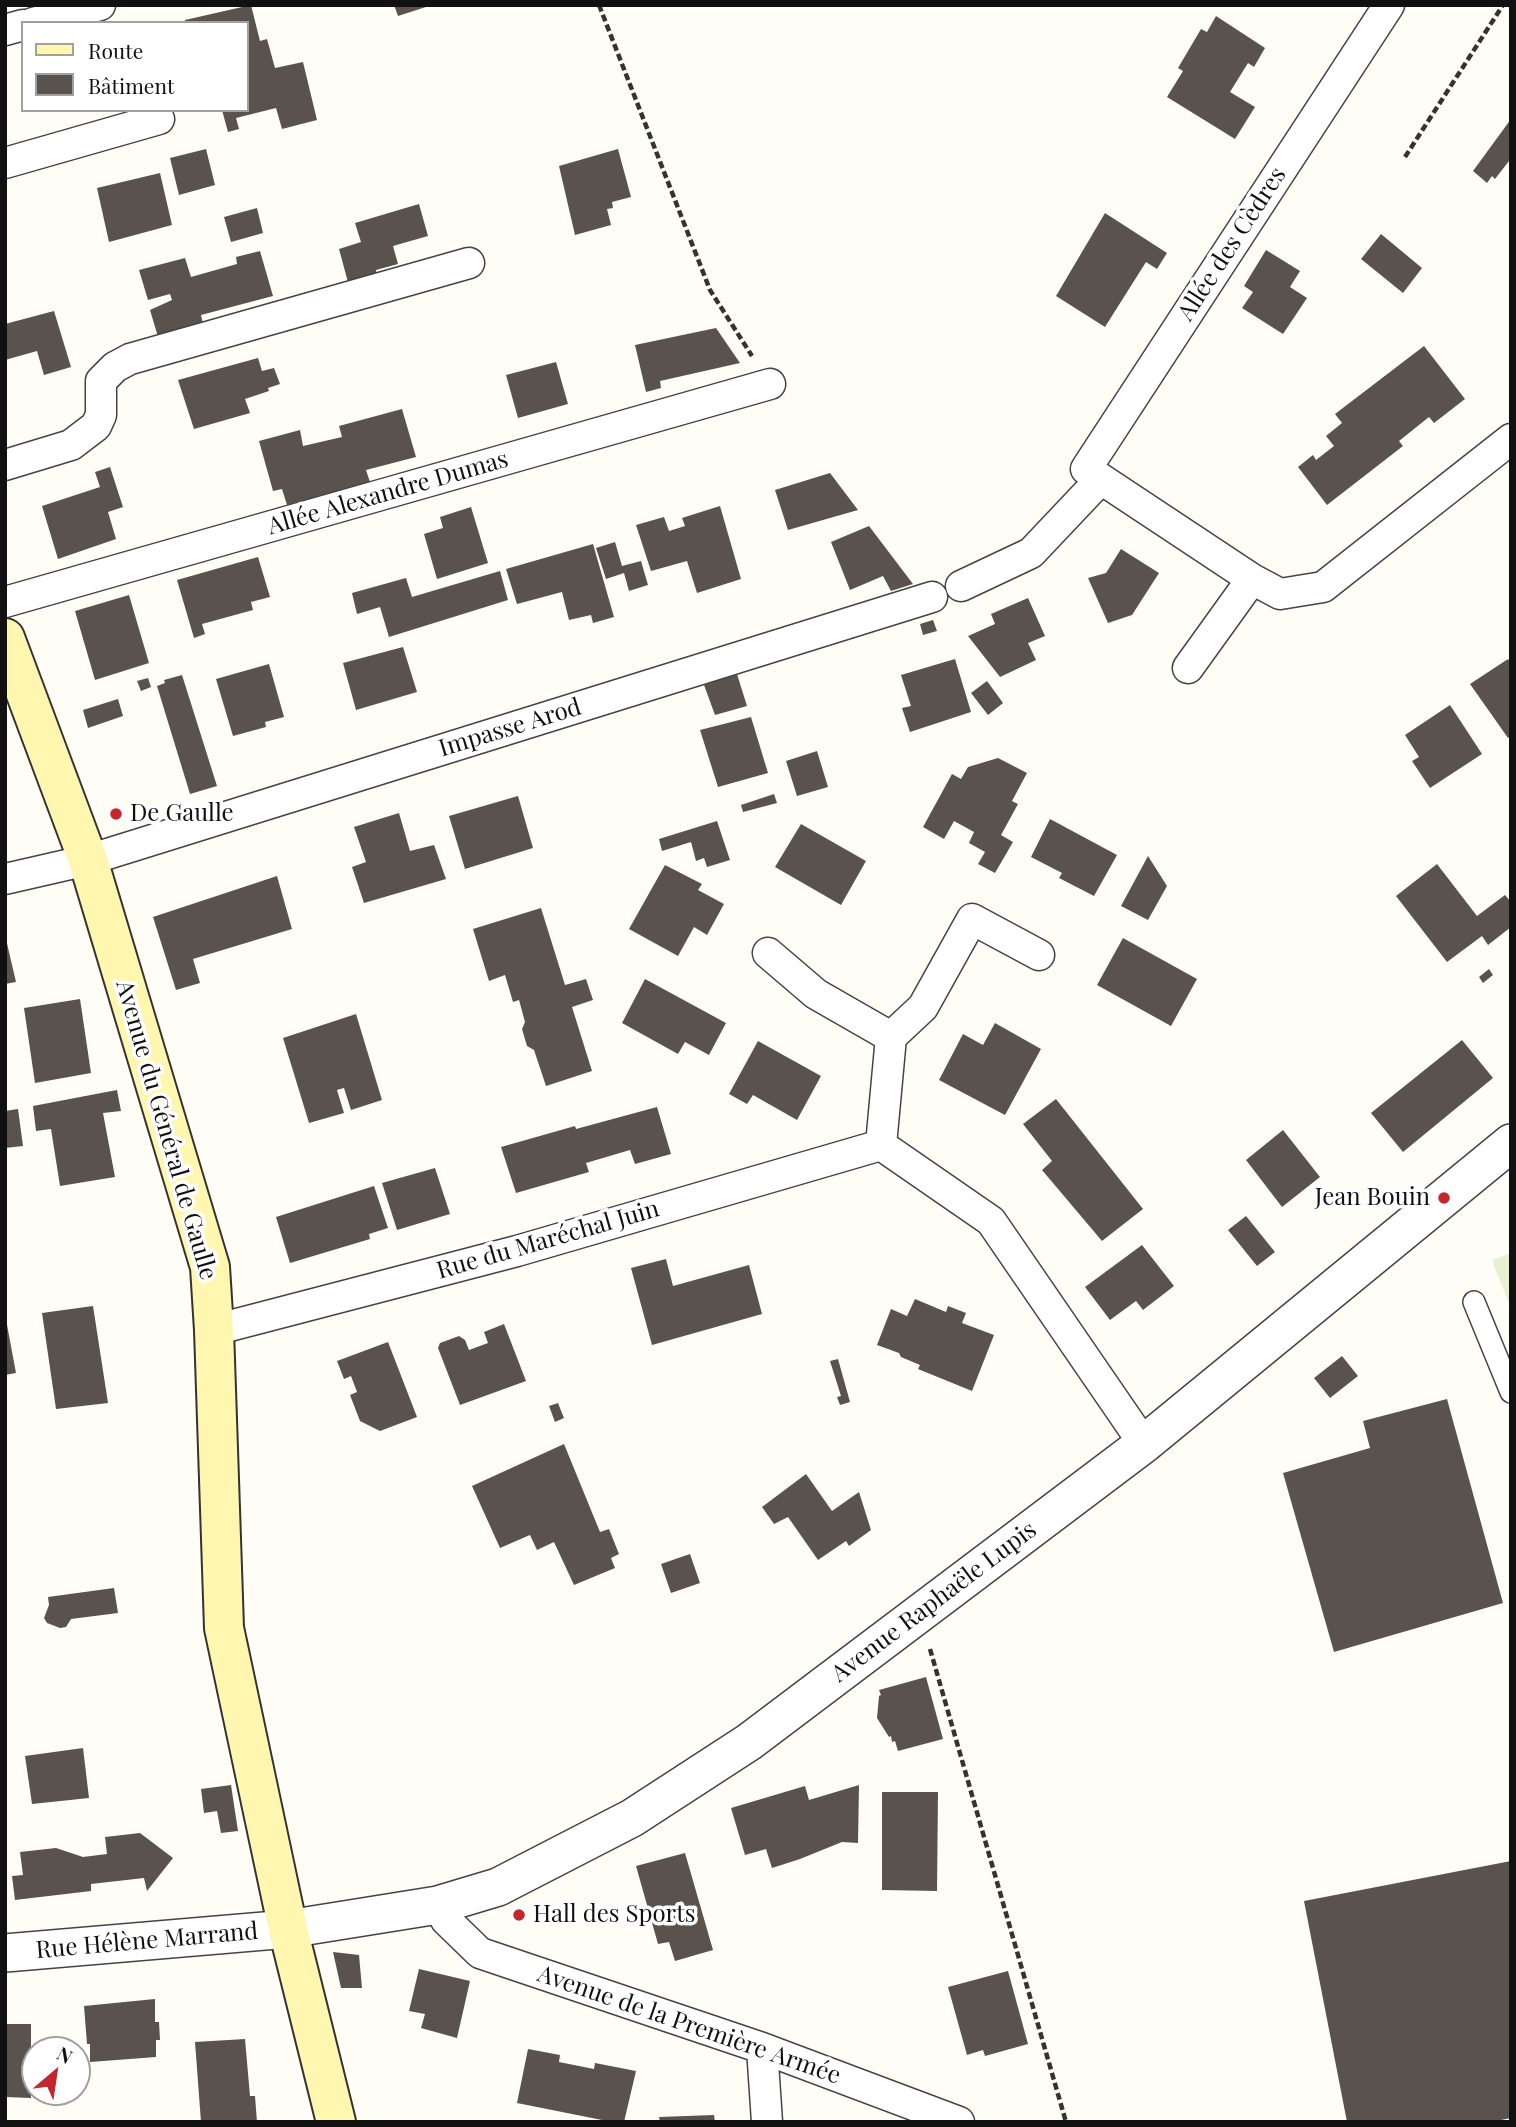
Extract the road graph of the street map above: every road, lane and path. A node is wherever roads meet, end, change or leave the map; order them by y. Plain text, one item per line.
1 (100, 5) edge
2 (599, 5) edge
3 (1389, 5) edge
4 (1503, 5) edge
5 (40, 21) edge
6 (159, 120) dead end
7 (1405, 157) dead end
8 (5, 163) edge
9 (469, 263) dead end
10 (770, 384) joint
11 (1511, 439) edge
12 (5, 465) edge
13 (1101, 479) junction
14 (1252, 579) junction
15 (961, 586) dead end
16 (932, 597) dead end
17 (5, 602) edge
18 (5, 638) edge
19 (1188, 668) dead end
20 (88, 860) junction
21 (5, 879) edge
22 (768, 953) dead end
23 (1039, 955) dead end
24 (891, 1037) junction
25 (1511, 1143) edge
26 (881, 1145) junction
27 (1474, 1302) dead end
28 (214, 1330) junction
29 (1511, 1392) edge
30 (1144, 1444) junction
31 (914, 1617) junction
32 (438, 1905) junction
33 (288, 1929) junction
34 (5, 1953) edge
35 (762, 2048) junction
36 (336, 2122) edge
37 (767, 2122) edge
38 (959, 2122) edge
39 (1066, 2122) edge

1 - 5 street
2 - 10 path
3 - 13 street, Allée des Cèdres
4 - 7 path
6 - 8 street
9 - 12 street
10 - 17 street, Allée Alexandre Dumas
11 - 14 street
13 - 14 street
13 - 15 street
14 - 19 street
16 - 20 street, Impasse Arod
18 - 20 main road, Avenue du Général de Gaulle
20 - 21 street, Impasse Arod
20 - 28 main road, Avenue du Général de Gaulle
22 - 24 street
23 - 24 street
24 - 26 street
25 - 30 street, Avenue Raphaële Lupis
26 - 28 street, Rue du Maréchal Juin
26 - 30 street
27 - 29 street
28 - 33 main road, Avenue du Général de Gaulle
30 - 31 street, Avenue Raphaële Lupis
31 - 32 street, Avenue Raphaële Lupis
31 - 39 path
32 - 33 street, Avenue Raphaële Lupis
32 - 35 street, Avenue de la Première Armée
33 - 34 street, Rue Hélène Marrand
33 - 36 main road, Avenue du Général de Gaulle
35 - 37 street
35 - 38 street, Avenue de la Première Armée

